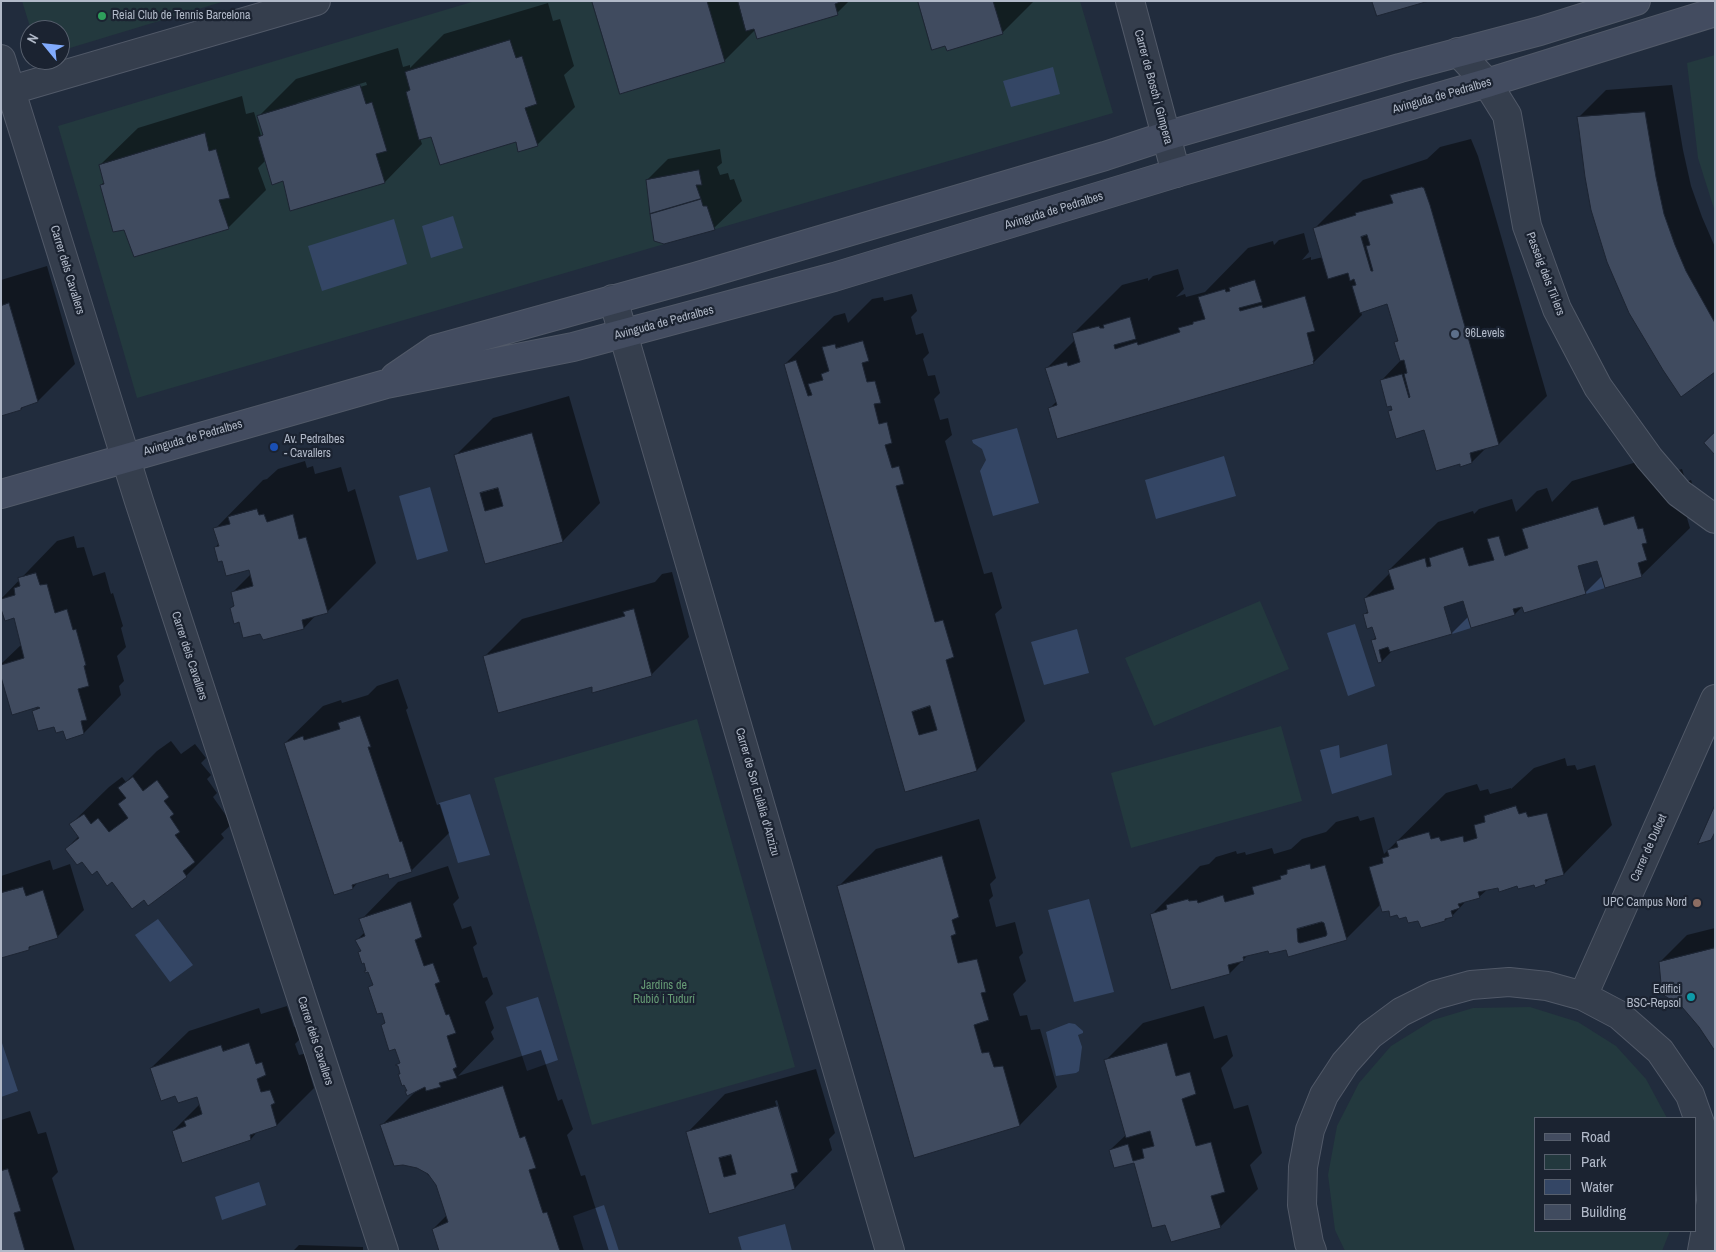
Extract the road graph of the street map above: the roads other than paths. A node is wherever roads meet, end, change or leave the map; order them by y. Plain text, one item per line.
1 (316, 1) edge
2 (1130, 1) edge
3 (1636, 1) edge
4 (1715, 12) edge
5 (1458, 52) junction
6 (1, 59) edge
7 (1487, 83) junction
8 (6, 91) edge
9 (1166, 136) junction
10 (1176, 173) junction
11 (613, 299) junction
12 (623, 334) junction
13 (386, 384) junction
14 (125, 458) junction
15 (1, 494) edge
16 (1715, 519) edge
17 (1715, 700) edge
18 (1583, 996) junction
19 (1303, 1248) edge
20 (384, 1251) edge
21 (890, 1251) edge
22 (1702, 1251) edge

1 - 8 street
2 - 9 street, Carrer de Bosch i Gimpera
3 - 5 street, Avinguda de Pedralbes
4 - 7 street, Avinguda de Pedralbes
5 - 7 street, Passeig dels Til·lers
5 - 9 street, Avinguda de Pedralbes
6 - 8 street, Carrer dels Cavallers
7 - 10 street, Avinguda de Pedralbes
7 - 16 street, Passeig dels Til·lers
8 - 14 street, Carrer dels Cavallers
9 - 10 street, Carrer de Bosch i Gimpera
9 - 11 street, Avinguda de Pedralbes
10 - 12 street, Avinguda de Pedralbes
11 - 12 street, Carrer de Sor Eulàlia d'Anzizu
11 - 13 street, Avinguda de Pedralbes
12 - 13 street, Avinguda de Pedralbes
12 - 21 street, Carrer de Sor Eulàlia d'Anzizu
13 - 14 street, Avinguda de Pedralbes
14 - 15 street, Avinguda de Pedralbes
14 - 20 street, Carrer dels Cavallers
17 - 18 street, Carrer de Dulcet
18 - 19 street
18 - 22 street

